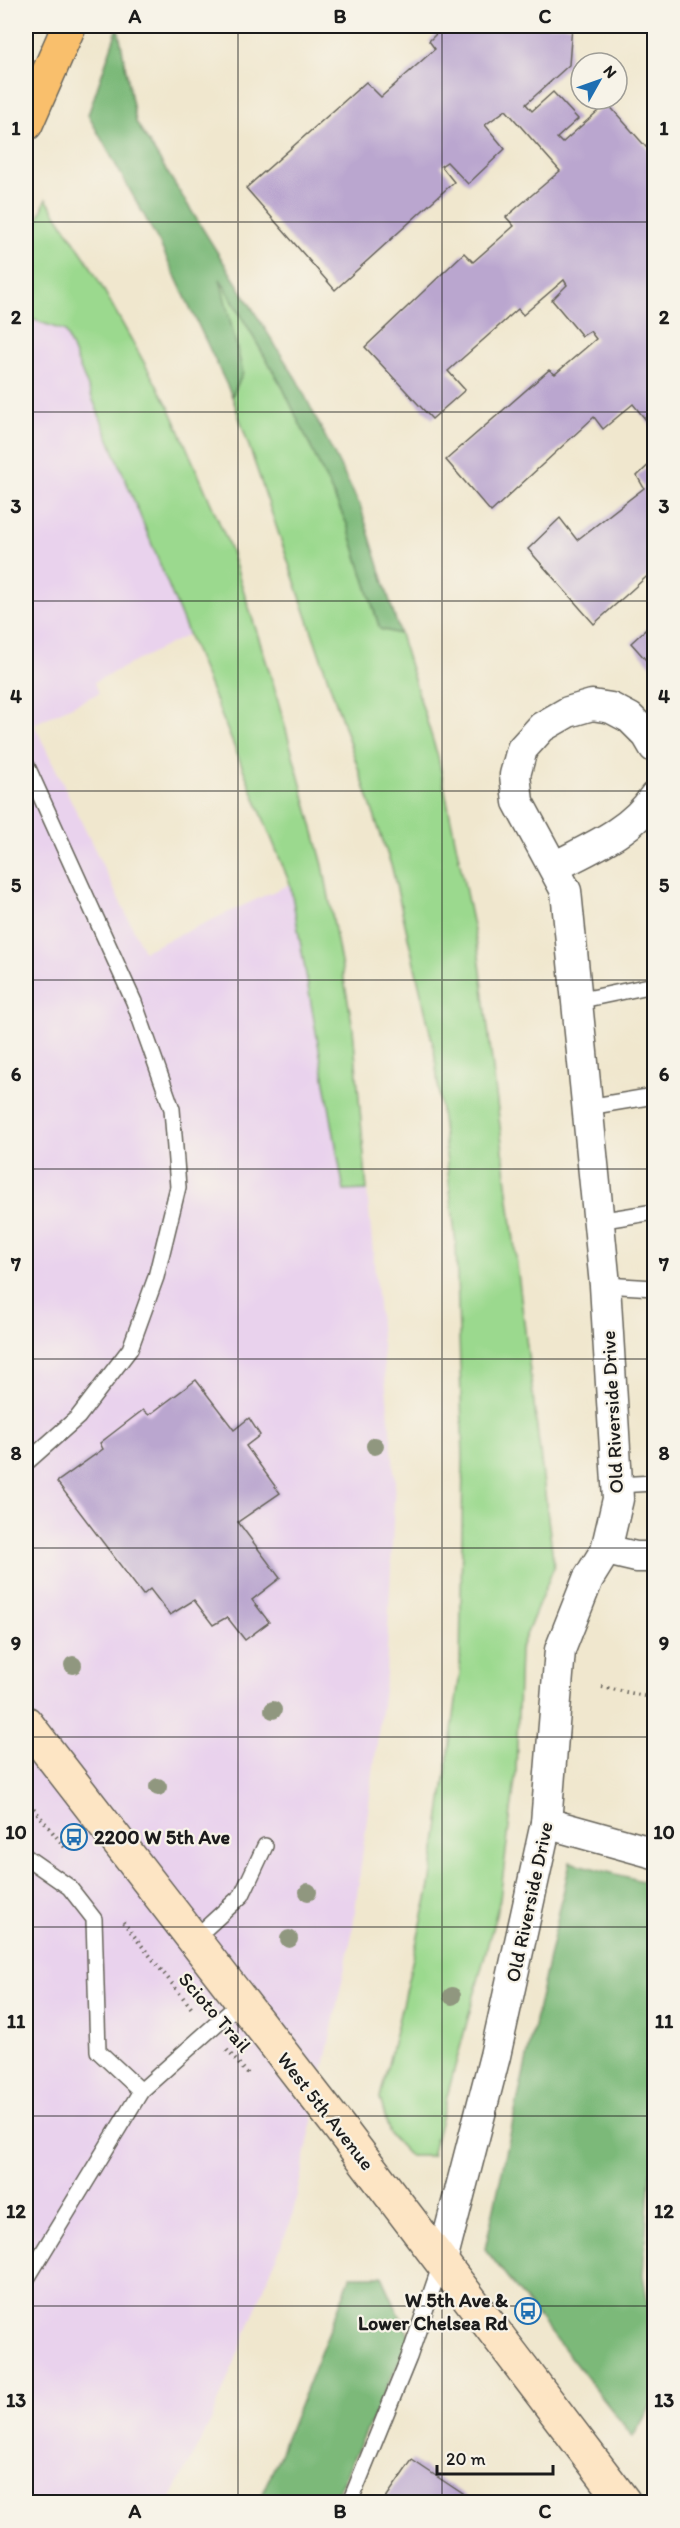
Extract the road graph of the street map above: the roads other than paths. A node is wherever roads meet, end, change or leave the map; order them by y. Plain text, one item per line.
1 (69, 26) edge
2 (26, 123) edge
3 (654, 747) edge
4 (26, 764) edge
5 (654, 797) edge
6 (554, 867) junction
7 (654, 985) edge
8 (577, 1001) junction
9 (654, 1096) edge
10 (588, 1107) junction
11 (654, 1212) edge
12 (598, 1221) junction
13 (604, 1285) junction
14 (654, 1288) edge
15 (26, 1463) edge
16 (654, 1483) edge
17 (617, 1485) junction
18 (606, 1550) junction
19 (654, 1557) edge
20 (26, 1723) edge
21 (546, 1823) junction
22 (265, 1846) dead end
23 (654, 1853) edge
24 (26, 1857) edge
25 (193, 1941) junction
26 (241, 2002) junction
27 (141, 2091) junction
28 (442, 2261) junction
29 (26, 2280) edge
30 (350, 2502) edge
31 (624, 2502) edge

1 - 2 main road
3 - 6 street, Old Riverside Drive
4 - 15 lane
5 - 6 street
6 - 8 street, Old Riverside Drive
7 - 8 lane
8 - 10 street, Old Riverside Drive
9 - 10 lane
10 - 12 street, Old Riverside Drive
11 - 12 lane
12 - 13 street, Old Riverside Drive
13 - 14 lane
13 - 17 street, Old Riverside Drive
16 - 17 lane
17 - 18 street, Old Riverside Drive
18 - 19 street
18 - 21 street, Old Riverside Drive
20 - 25 main road, West 5th Avenue
21 - 23 street
21 - 28 street, Old Riverside Drive
22 - 25 lane
24 - 27 lane
25 - 26 main road, West 5th Avenue
26 - 27 lane
26 - 28 main road, West 5th Avenue
27 - 29 lane
28 - 30 lane
28 - 31 main road, West 5th Avenue

